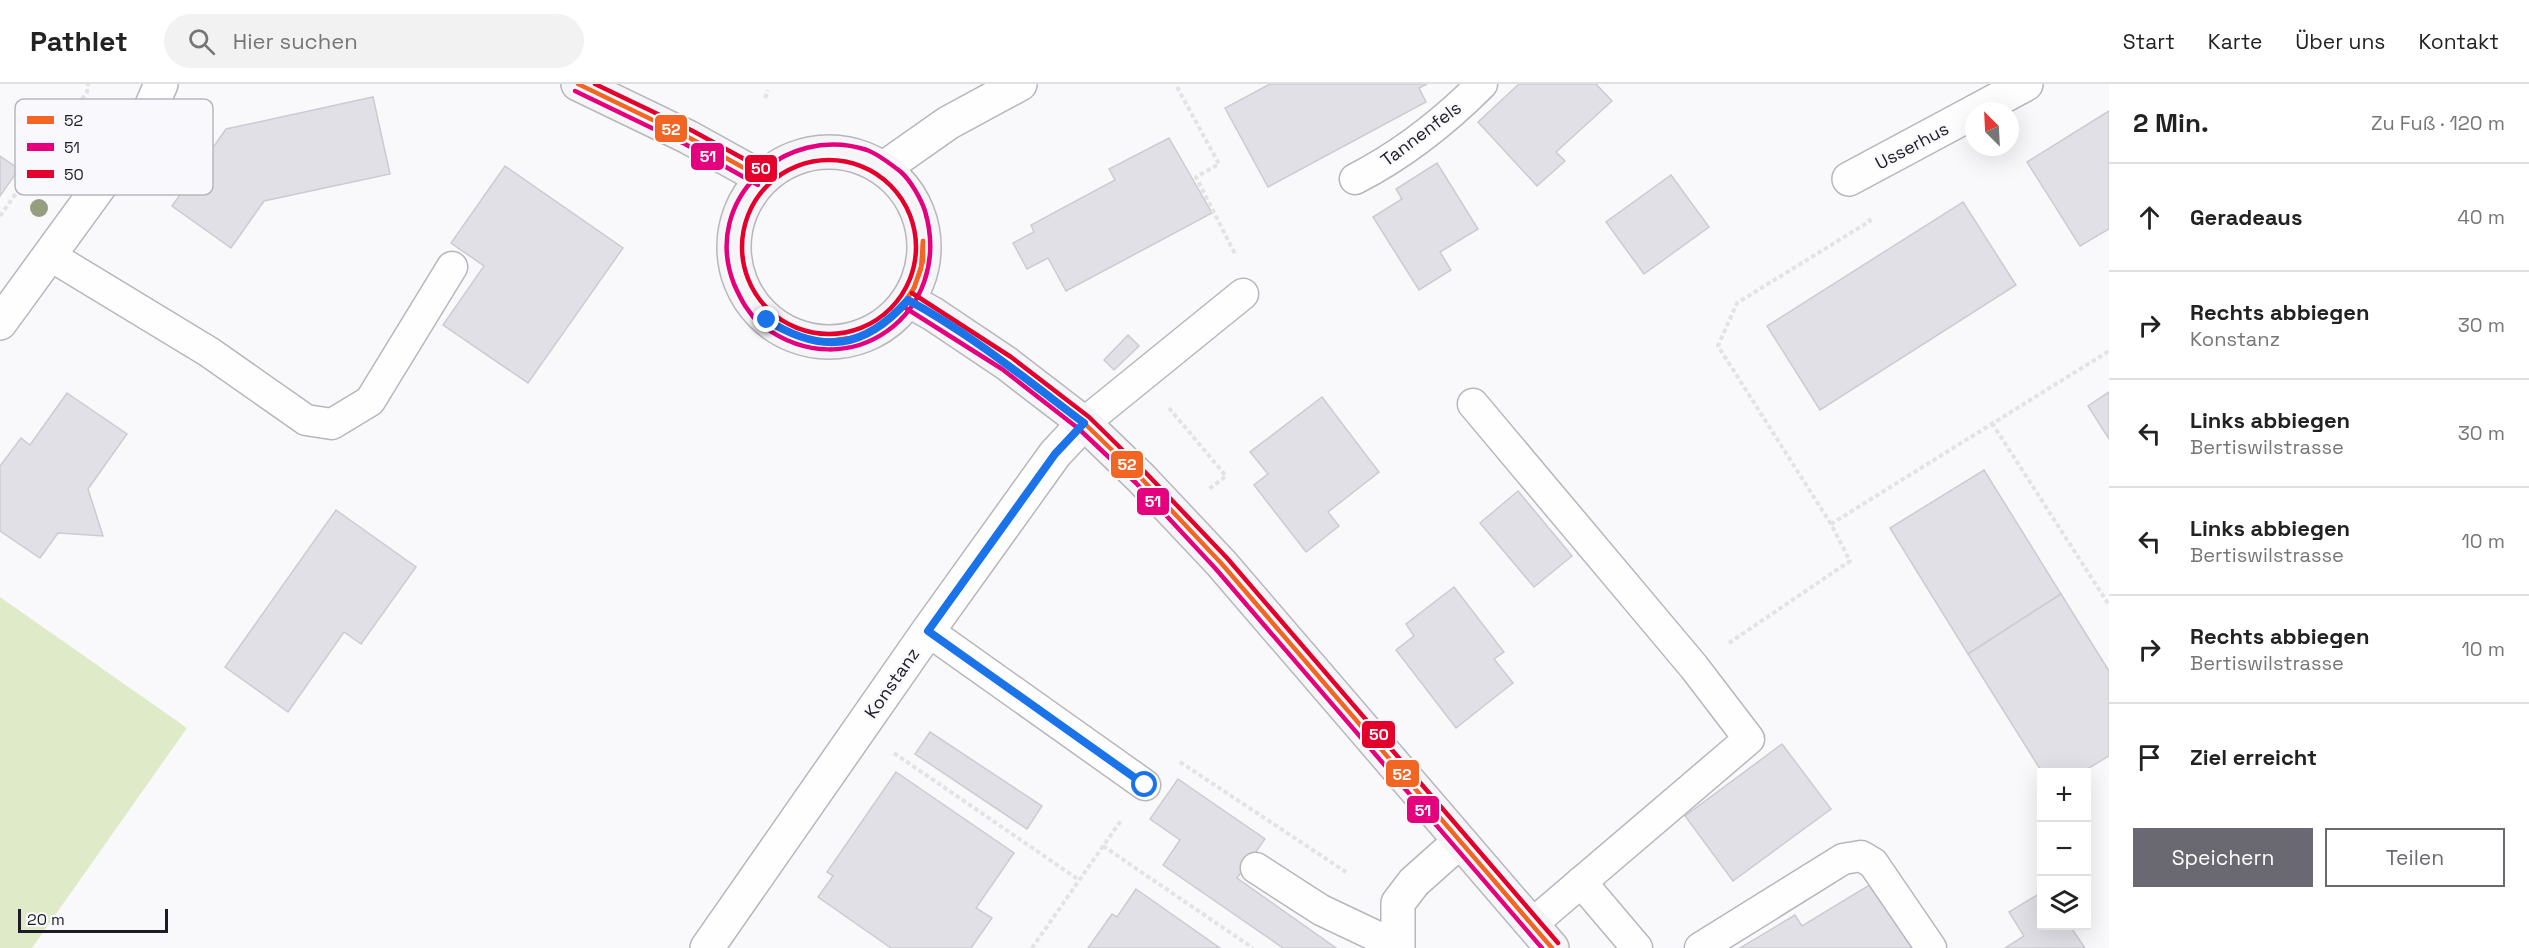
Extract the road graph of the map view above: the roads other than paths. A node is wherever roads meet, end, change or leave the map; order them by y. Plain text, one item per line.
1 (161, 84) edge
2 (578, 84) edge
3 (1020, 84) edge
4 (1482, 84) edge
5 (2026, 84) edge
6 (155, 99) edge
7 (1993, 102) edge
8 (1965, 117) edge
9 (884, 168) junction
10 (762, 178) junction
11 (1355, 179) dead end
12 (1849, 180) road end
13 (93, 195) edge
14 (49, 255) junction
15 (452, 267) dead end
16 (1243, 294) road end
17 (908, 300) junction
18 (0, 323) edge
19 (1473, 404) dead end
20 (1084, 423) junction
21 (928, 631) junction
22 (1145, 785) road end
23 (1459, 842) junction
24 (1256, 868) dead end
25 (1581, 882) junction
26 (1541, 936) edge
27 (1397, 947) edge
28 (707, 948) edge
29 (1637, 948) edge
30 (1700, 948) edge
31 (1931, 948) edge

1 - 6 street
2 - 10 main road
3 - 9 street
4 - 11 lane, Tannenfels
5 - 7 street, Usserhus
8 - 12 street, Usserhus
9 - 10 main road
9 - 17 main road
10 - 17 main road
13 - 14 street
14 - 15 lane
14 - 18 street
16 - 20 lane
17 - 20 main road
19 - 25 lane
20 - 21 street, Konstanz
20 - 23 main road
21 - 22 lane
21 - 28 street, Konstanz
23 - 26 main road
23 - 27 street
24 - 27 lane
25 - 26 lane
25 - 29 lane
30 - 31 lane

